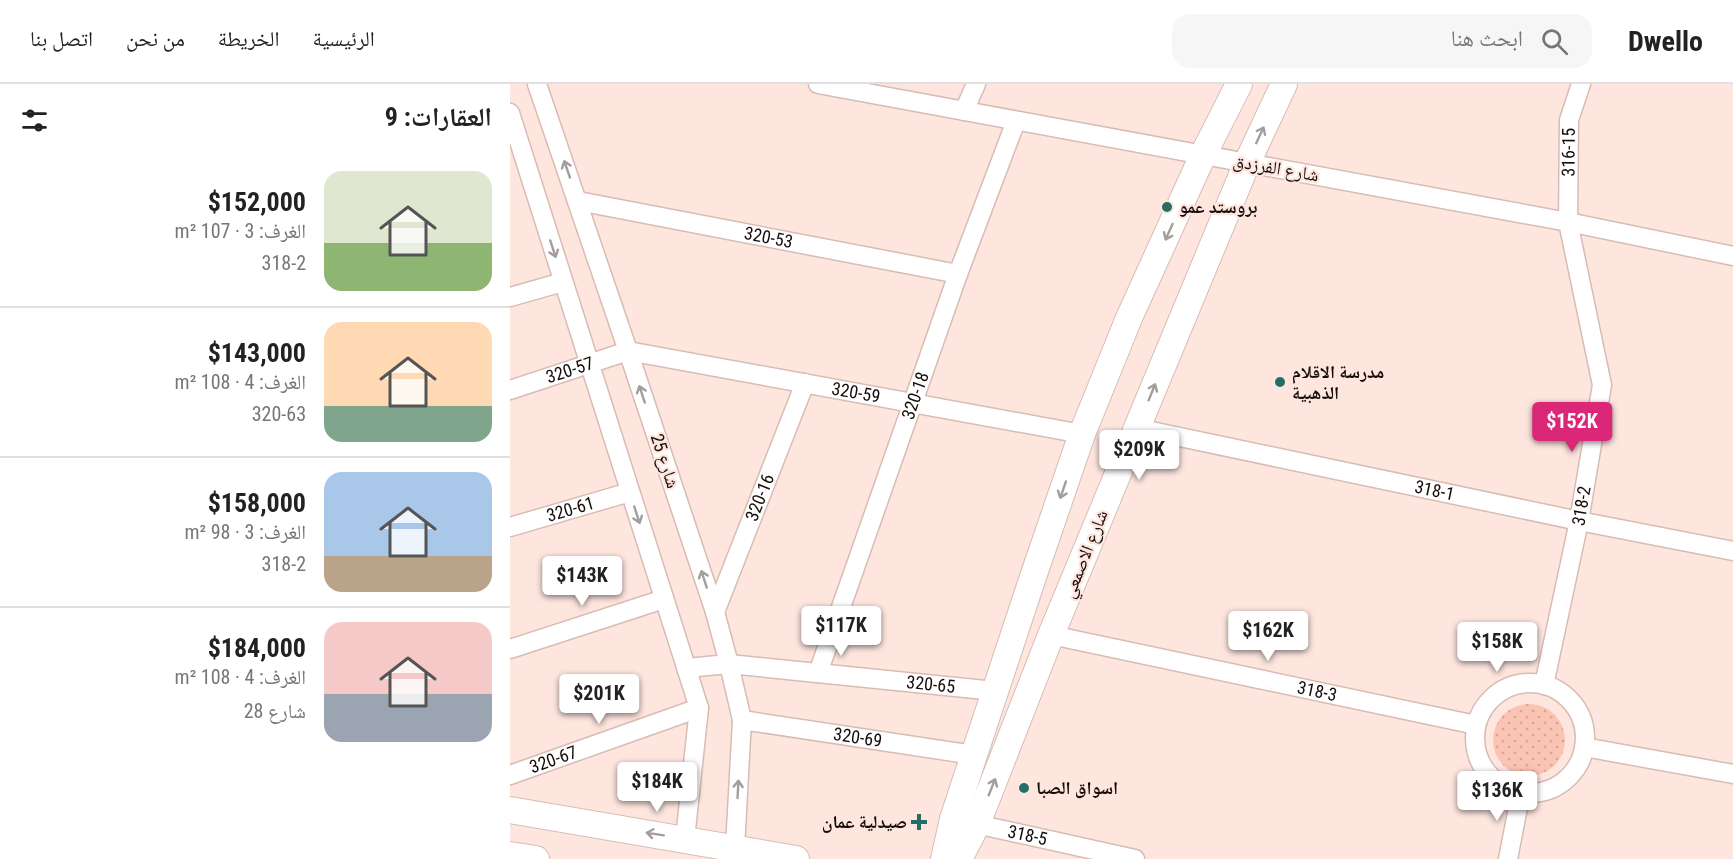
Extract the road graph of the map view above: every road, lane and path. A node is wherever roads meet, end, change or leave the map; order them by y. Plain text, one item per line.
1 (537, 84) edge
2 (818, 84) edge
3 (976, 84) edge
4 (1239, 84) edge
5 (1284, 84) edge
6 (1581, 84) edge
7 (964, 111) junction
8 (510, 113) edge
9 (1016, 121) junction
10 (515, 148) edge
11 (1203, 155) junction
12 (1247, 163) junction
13 (578, 201) junction
14 (1568, 222) junction
15 (1733, 256) edge
16 (958, 274) junction
17 (563, 282) junction
18 (510, 297) edge
19 (628, 351) junction
20 (590, 364) junction
21 (805, 383) junction
22 (510, 390) edge
23 (913, 403) junction
24 (1137, 429) junction
25 (1082, 434) junction
26 (630, 492) junction
27 (1579, 521) junction
28 (510, 527) edge
29 (1733, 551) edge
30 (664, 599) junction
31 (715, 612) junction
32 (1052, 635) junction
33 (510, 649) edge
34 (729, 664) junction
35 (686, 668) junction
36 (818, 673) junction
37 (1544, 685) junction
38 (995, 691) junction
39 (699, 708) junction
40 (742, 720) junction
41 (1476, 725) junction
42 (1584, 747) junction
43 (974, 755) junction
44 (1733, 774) edge
45 (510, 775) edge
46 (1521, 792) junction
47 (510, 810) edge
48 (965, 822) junction
49 (685, 839) junction
50 (735, 848) junction
51 (510, 855) edge
52 (536, 859) edge
53 (795, 859) edge
54 (944, 859) edge
55 (958, 859) edge
56 (1135, 859) edge
57 (1508, 859) edge

13 -> 1 street, شارع 25
2 - 7 street, شارع الفرزدق
3 - 7 street
4 - 11 street, شارع الاصمعي
12 -> 5 street, شارع الاصمعي
6 - 14 street, 316-15
7 - 9 street, شارع الفرزدق
8 - 10 street
9 - 11 street, شارع الفرزدق
9 - 16 street, 320-18
10 -> 17 street
11 - 12 street, شارع الفرزدق
11 -> 25 street, شارع الاصمعي
12 - 14 street, شارع الفرزدق
24 -> 12 street, شارع الاصمعي
13 - 16 street, 320-53
13 - 19 street, شارع 25
14 - 15 street, شارع الفرزدق
14 - 27 street, 318-2
16 - 23 street, 320-18
17 - 18 street
17 - 20 street
19 - 20 street, 320-57
19 - 21 street, 320-59
31 -> 19 street, شارع 25
20 - 22 street, 320-57
20 - 26 street
21 - 23 street, 320-59
21 - 31 street, 320-16
23 - 25 street, 320-59
23 - 36 street, 320-18
24 - 27 street, 318-1
24 - 32 street, شارع الاصمعي
25 -> 38 street, شارع الاصمعي
26 - 28 street, 320-61
26 -> 30 street
27 - 29 street, 318-1
27 - 37 street, 318-2
30 - 33 street
30 - 35 street
31 - 34 street, شارع 25
32 - 41 street, 318-3
48 -> 32 street, شارع الاصمعي
34 - 35 street, 320-65
34 - 36 street, 320-65
34 - 40 street, شارع 25
35 - 39 street
36 - 38 street, 320-65
37 - 41 street
37 - 42 street
38 - 43 street, شارع الاصمعي
39 - 45 street, 320-67
39 - 49 street
40 - 43 street, 320-69
50 -> 40 street, شارع 25
41 - 46 street
42 - 44 street
42 - 46 street
43 - 48 street, شارع الاصمعي
46 - 57 street
49 -> 47 street
48 - 54 street, شارع الاصمعي
48 - 55 street, شارع الاصمعي
48 - 56 street, 318-5
49 - 50 street
50 - 53 street
51 - 52 street

